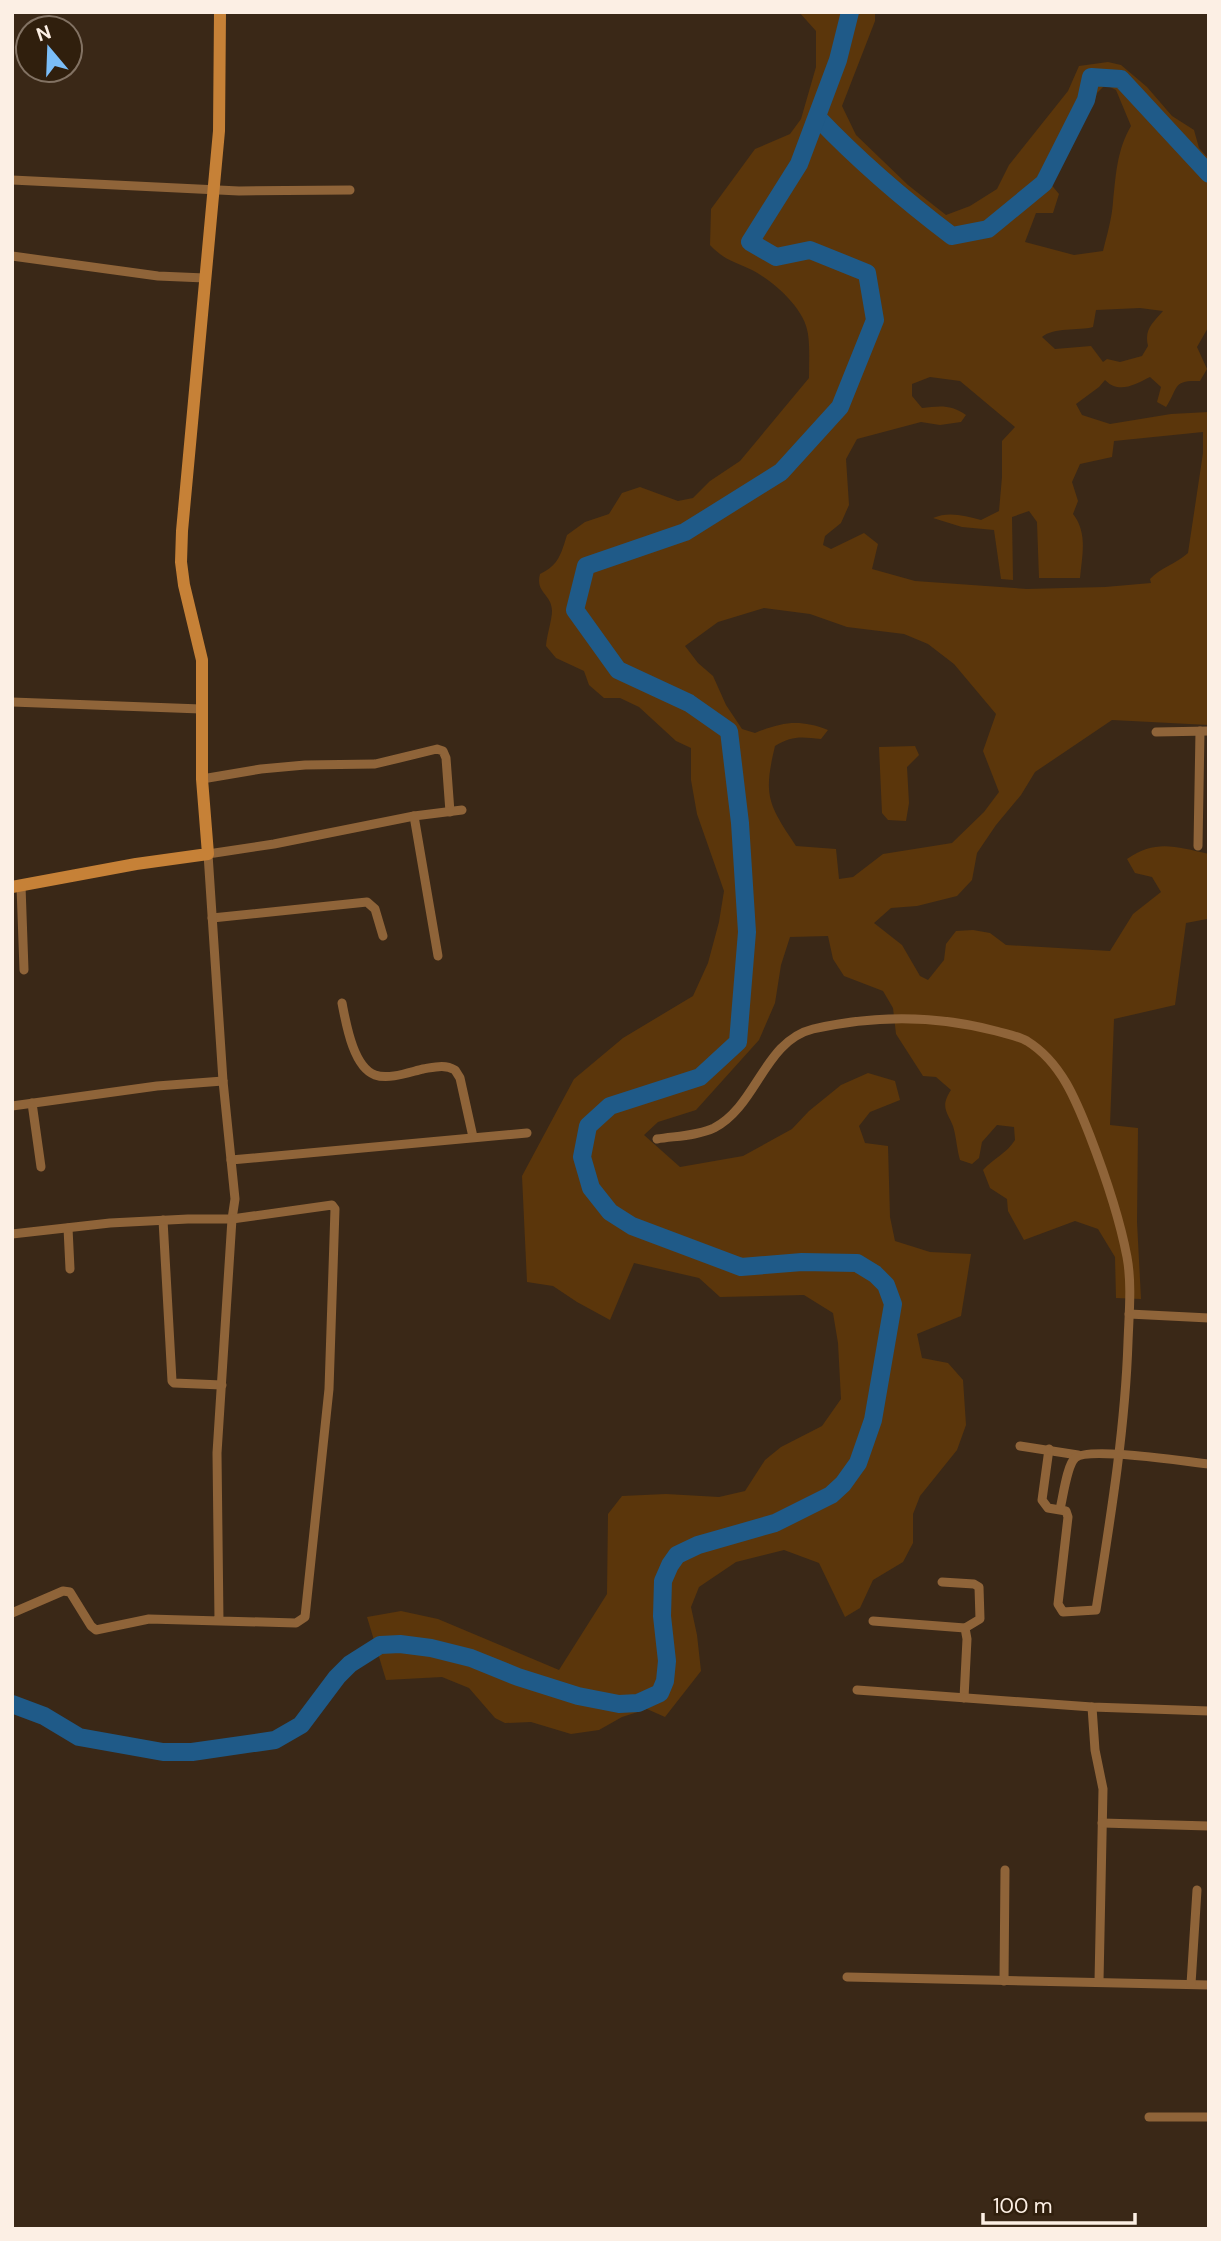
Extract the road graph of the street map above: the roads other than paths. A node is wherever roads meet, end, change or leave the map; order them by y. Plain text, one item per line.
1 (220, 12) edge
2 (12, 180) edge
3 (351, 190) dead end
4 (212, 191) junction
5 (12, 256) edge
6 (205, 278) junction
7 (12, 702) edge
8 (201, 709) junction
9 (1204, 731) edge
10 (1156, 732) dead end
11 (202, 779) junction
12 (462, 810) dead end
13 (450, 812) junction
14 (414, 816) junction
15 (1198, 846) dead end
16 (208, 854) junction
17 (17, 887) edge
18 (212, 918) junction
19 (383, 936) dead end
20 (438, 956) dead end
21 (24, 970) dead end
22 (342, 1003) dead end
23 (223, 1081) junction
24 (32, 1103) junction
25 (12, 1106) edge
26 (527, 1133) dead end
27 (473, 1137) junction
28 (657, 1139) dead end
29 (231, 1160) junction
30 (41, 1167) dead end
31 (232, 1219) junction
32 (163, 1220) junction
33 (68, 1228) junction
34 (12, 1234) edge
35 (70, 1269) dead end
36 (1129, 1314) junction
37 (1209, 1318) edge
38 (222, 1385) junction
39 (1020, 1446) dead end
40 (1049, 1449) junction
41 (1078, 1455) junction
42 (1118, 1455) junction
43 (1209, 1464) edge
44 (1060, 1509) junction
45 (942, 1582) dead end
46 (12, 1613) edge
47 (219, 1621) junction
48 (873, 1621) dead end
49 (965, 1628) junction
50 (857, 1690) dead end
51 (964, 1698) junction
52 (1091, 1707) junction
53 (1209, 1711) edge
54 (1102, 1823) junction
55 (1209, 1826) edge
56 (1005, 1870) dead end
57 (1197, 1890) dead end
58 (846, 1977) dead end
59 (1004, 1981) junction
60 (1099, 1981) junction
61 (1191, 1984) junction
62 (1209, 1985) edge
63 (1149, 2117) dead end
64 (1209, 2117) edge

1 - 4 street
2 - 4 street
3 - 4 street
4 - 6 street
5 - 6 street
6 - 8 street
7 - 8 street
8 - 11 street
9 - 10 street
9 - 15 street
11 - 13 street
11 - 16 street
12 - 13 street
13 - 14 street
14 - 16 street
14 - 20 street
16 - 17 street
16 - 18 street
17 - 21 street
18 - 19 street
18 - 23 street
22 - 27 street
23 - 24 street
23 - 29 street
24 - 25 street
24 - 30 street
26 - 27 street
27 - 29 street
28 - 36 street
29 - 31 street
31 - 32 street
31 - 38 street
31 - 47 street
32 - 33 street
32 - 38 street
33 - 34 street
33 - 35 street
36 - 37 street
36 - 42 street
38 - 47 street
39 - 40 street
40 - 41 street
40 - 44 street
41 - 42 street
41 - 44 street
42 - 43 street
42 - 44 street
45 - 49 street
46 - 47 street
48 - 49 street
49 - 51 street
50 - 51 street
51 - 52 street
52 - 53 street
52 - 54 street
54 - 55 street
54 - 60 street
56 - 59 street
57 - 61 street
58 - 59 street
59 - 60 street
60 - 61 street
61 - 62 street
63 - 64 street

